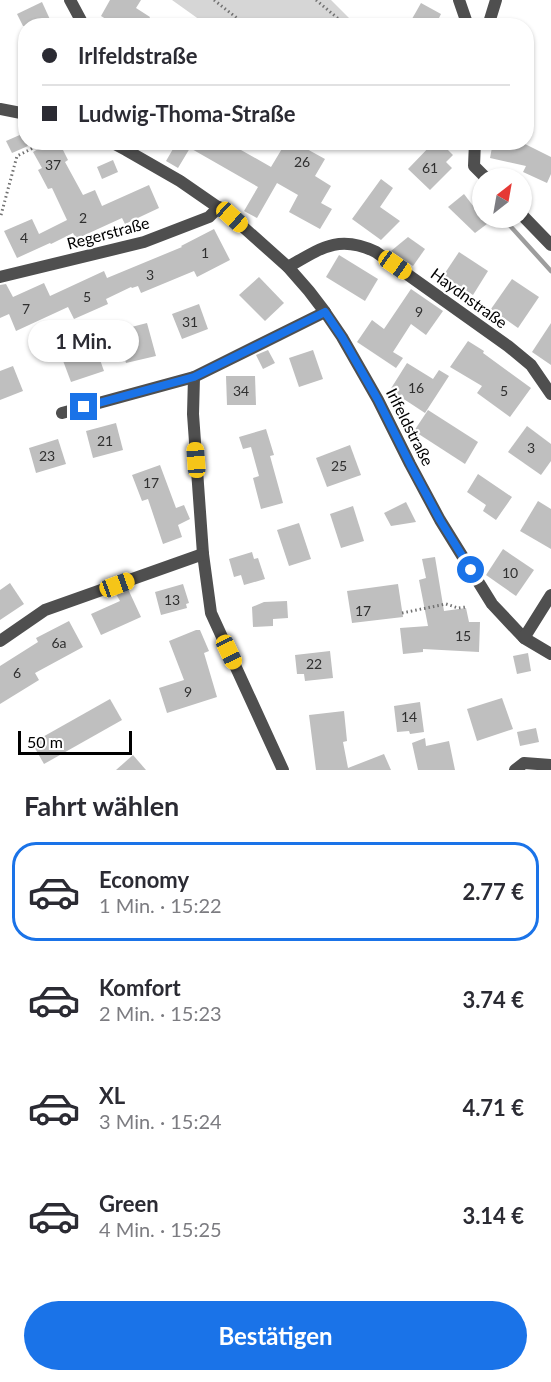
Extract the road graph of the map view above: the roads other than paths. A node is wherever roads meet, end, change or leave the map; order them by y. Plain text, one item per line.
1 (70, 0) edge
2 (459, 0) edge
3 (496, 0) edge
4 (80, 18) edge
5 (465, 18) edge
6 (490, 18) edge
7 (0, 109) edge
8 (18, 112) edge
9 (126, 150) edge
10 (475, 150) edge
11 (476, 168) edge
12 (219, 207) junction
13 (532, 225) edge
14 (551, 245) edge
15 (288, 267) junction
16 (0, 277) edge
17 (325, 312) junction
18 (194, 377) junction
19 (551, 394) edge
20 (62, 413) dead end
21 (203, 554) junction
22 (551, 595) edge
23 (524, 638) junction
24 (0, 641) edge
25 (551, 654) edge
26 (551, 765) edge
27 (283, 770) edge
28 (515, 770) edge

1 - 4 street
2 - 5 street
3 - 6 street
7 - 8 street
9 - 12 street, Irlfeldstraße
10 - 11 street
12 - 15 street, Irlfeldstraße
12 - 16 street, Regerstraße
13 - 14 street
15 - 17 street, Irlfeldstraße
15 - 19 street, Haydnstraße
17 - 18 street
17 - 23 street, Irlfeldstraße
18 - 20 street
18 - 21 street
21 - 24 street
21 - 27 street
22 - 23 street
23 - 25 street, Irlfeldstraße
26 - 28 street

